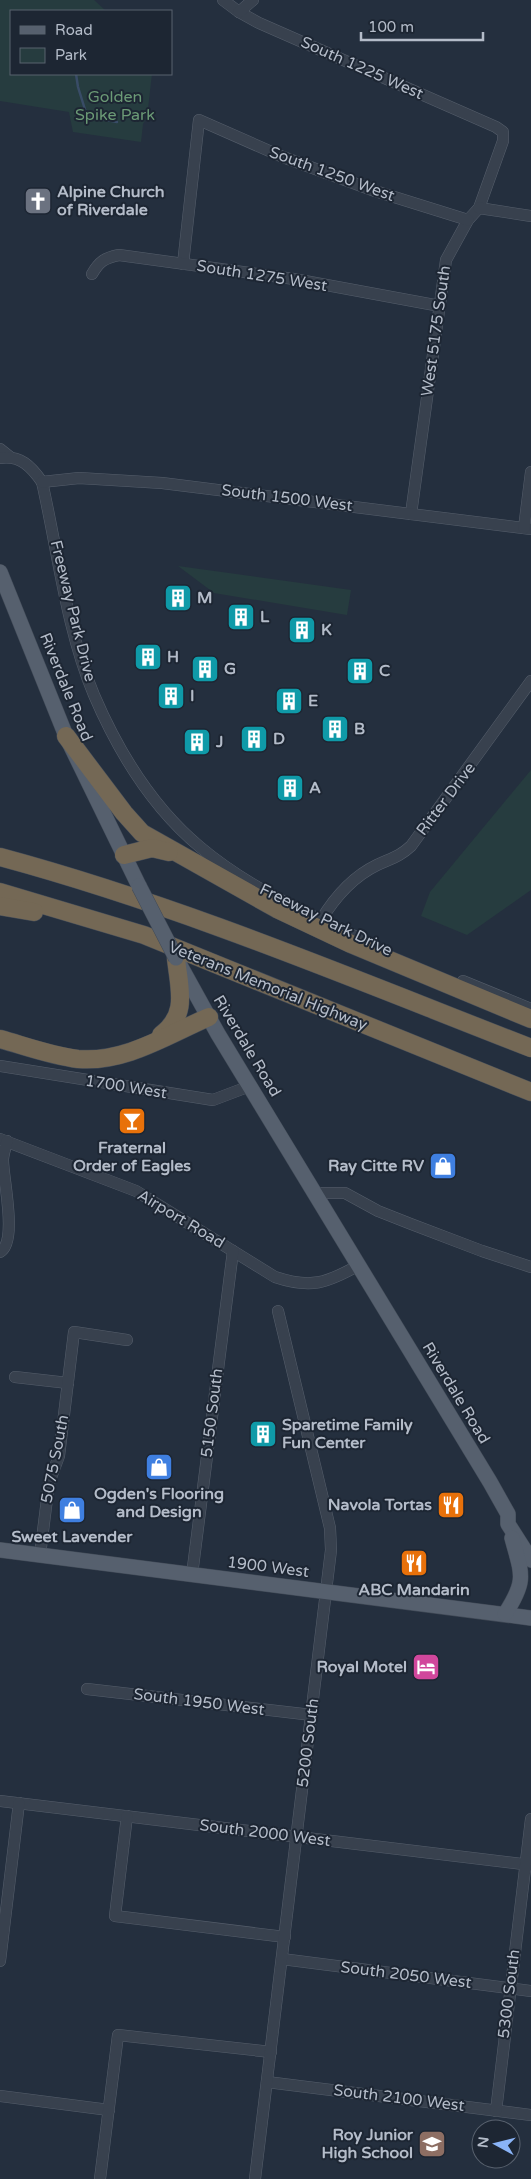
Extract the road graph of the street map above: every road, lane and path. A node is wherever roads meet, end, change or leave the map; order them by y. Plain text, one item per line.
1 (223, 0) edge
2 (253, 0) edge
3 (239, 12) junction
4 (502, 132) joint
5 (480, 208) junction
6 (531, 216) edge
7 (468, 220) junction
8 (183, 264) junction
9 (92, 274) dead end
10 (440, 306) junction
11 (0, 449) edge
12 (5, 457) edge
13 (531, 472) edge
14 (42, 482) junction
15 (411, 514) junction
16 (528, 529) edge
17 (0, 572) edge
18 (531, 681) edge
19 (66, 736) junction
20 (124, 855) junction
21 (182, 856) junction
22 (0, 857) edge
23 (0, 892) edge
24 (0, 906) edge
25 (322, 920) junction
26 (222, 928) junction
27 (144, 935) junction
28 (176, 958) junction
29 (531, 1009) edge
30 (208, 1017) junction
31 (531, 1019) edge
32 (531, 1036) edge
33 (0, 1038) edge
34 (150, 1043) junction
35 (531, 1048) edge
36 (0, 1066) edge
37 (250, 1086) junction
38 (531, 1092) edge
39 (4, 1140) edge
40 (316, 1193) junction
41 (233, 1251) junction
42 (0, 1252) edge
43 (359, 1265) junction
44 (531, 1267) edge
45 (278, 1311) dead end
46 (128, 1340) dead end
47 (15, 1376) dead end
48 (68, 1383) junction
49 (508, 1519) junction
50 (531, 1541) edge
51 (0, 1550) edge
52 (40, 1555) junction
53 (531, 1560) edge
54 (192, 1575) junction
55 (327, 1592) junction
56 (505, 1614) junction
57 (531, 1618) edge
58 (86, 1688) dead end
59 (312, 1715) junction
60 (0, 1801) edge
61 (19, 1804) junction
62 (127, 1816) junction
63 (531, 1819) edge
64 (296, 1837) junction
65 (528, 1865) edge
66 (285, 1937) junction
67 (282, 1959) junction
68 (0, 1961) edge
69 (510, 1988) junction
70 (531, 1991) edge
71 (271, 2052) junction
72 (267, 2082) junction
73 (0, 2096) edge
74 (109, 2110) junction
75 (496, 2110) junction
76 (531, 2115) edge
77 (100, 2179) edge
78 (256, 2179) edge

1 - 3 street, South 1225 West
2 - 3 street
3 - 4 street, South 1225 West
4 - 5 street, West 5175 South
5 - 6 street
5 - 7 street, West 5175 South
7 - 8 street, South 1250 West
7 - 10 street, West 5175 South
8 - 9 street, South 1275 West
8 - 10 street, South 1275 West
10 - 15 street, West 5175 South
11 - 12 street
12 - 14 street
13 - 16 street
14 - 15 street, South 1500 West
14 - 25 street, Freeway Park Drive
15 - 16 street, South 1500 West
17 - 19 main road, Riverdale Road
18 - 25 street, Ritter Drive
19 - 20 main road, Riverdale Road
19 - 21 highway
20 - 21 highway
20 - 28 main road, Riverdale Road, bridge
21 - 31 highway
22 - 26 highway
23 - 27 highway, Veterans Memorial Highway
24 - 27 highway
25 - 29 street, Freeway Park Drive
26 - 32 highway
26 - 35 highway
27 - 38 highway, Veterans Memorial Highway
28 - 30 main road, Riverdale Road
28 - 34 highway
30 - 34 highway
30 - 37 main road, Riverdale Road
33 - 34 highway
36 - 37 street, 1700 West
37 - 40 main road, Riverdale Road
39 - 41 street, Airport Road
39 - 42 street
40 - 43 main road, Riverdale Road
40 - 44 street
41 - 43 street, Airport Road
41 - 54 street, 5150 South
43 - 49 main road, Riverdale Road
45 - 55 street, 5200 South
46 - 48 street, 5075 South
47 - 48 street
48 - 52 street, 5075 South
49 - 50 main road, Riverdale Road
49 - 53 main road, Riverdale Road
49 - 56 main road
51 - 52 main road, 1900 West
52 - 54 main road, 1900 West
54 - 55 main road, 1900 West
55 - 56 main road, 1900 West
55 - 59 street, 5200 South
56 - 57 main road, 1900 West
58 - 59 street, South 1950 West
59 - 64 street, 5200 South
60 - 61 street, South 2000 West
61 - 62 street, South 2000 West
61 - 68 street
62 - 64 street, South 2000 West
62 - 66 street
63 - 65 street, 5300 South
64 - 65 street, South 2000 West
64 - 66 street, 5200 South
65 - 69 street, 5300 South
66 - 67 street, 5200 South
67 - 69 street, South 2050 West
67 - 71 street, 5200 South
69 - 70 street, South 2050 West
69 - 75 street, 5300 South
71 - 72 street, 5200 South
71 - 74 street
72 - 75 street, South 2100 West
72 - 78 street, 5200 South
73 - 74 street
74 - 77 street
75 - 76 street, South 2100 West

